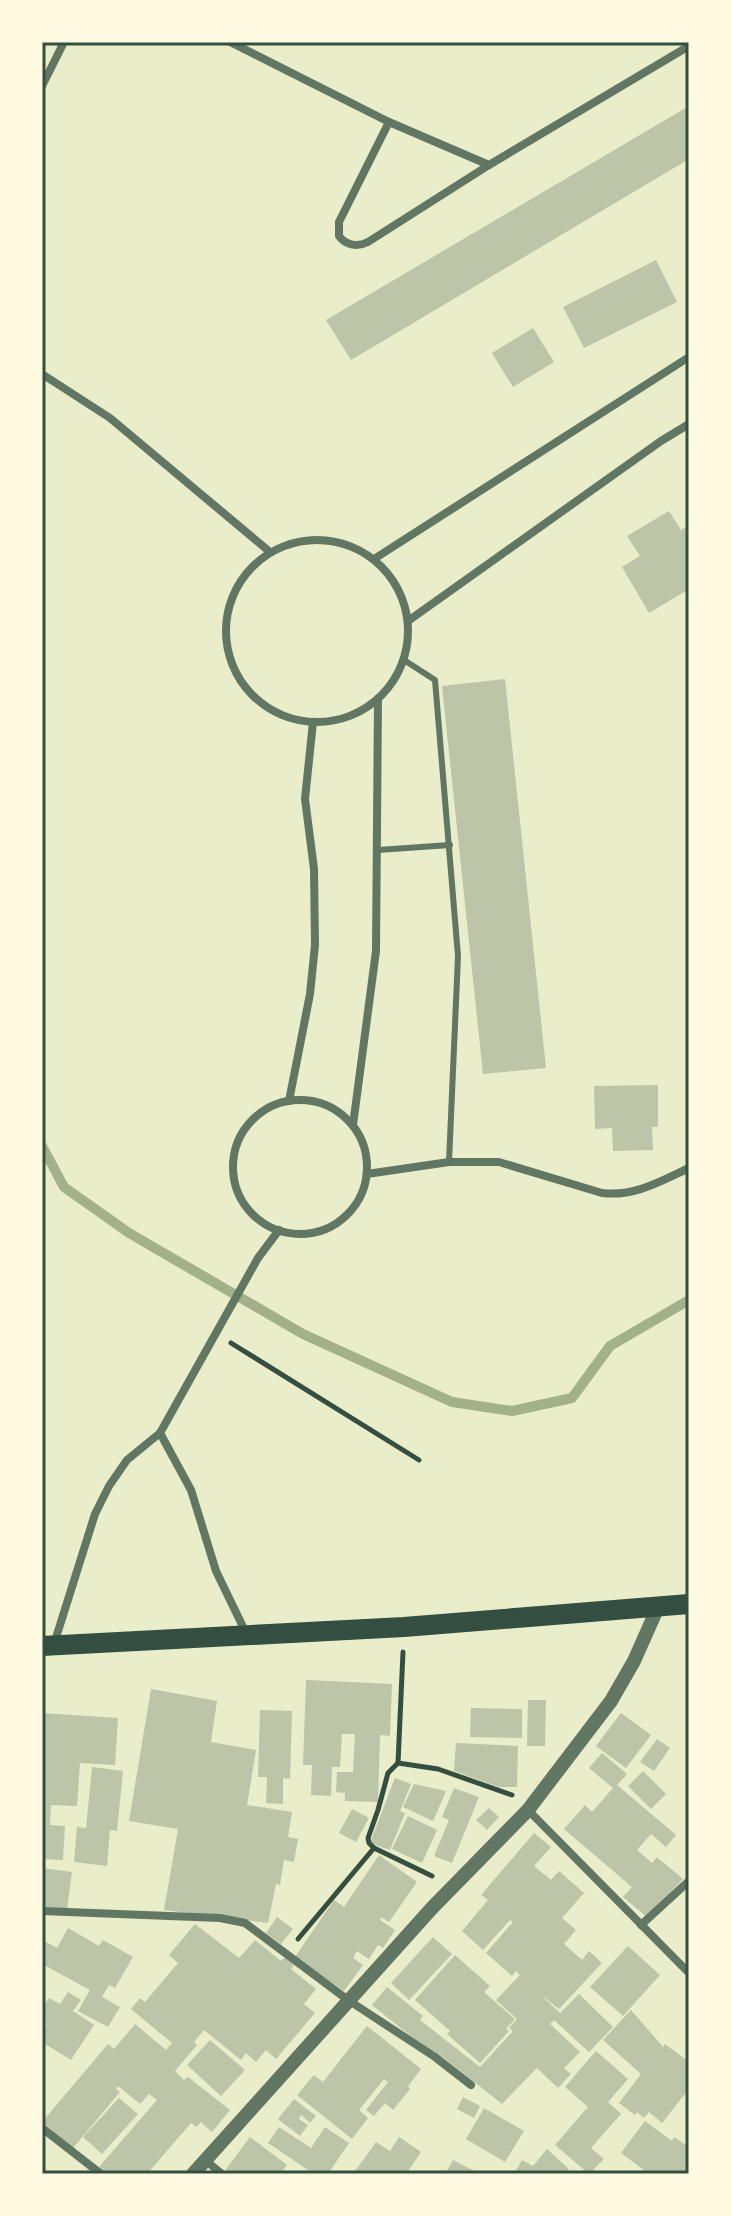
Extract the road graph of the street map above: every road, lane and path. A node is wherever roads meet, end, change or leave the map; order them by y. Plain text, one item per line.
1 (64, 42) edge
2 (230, 42) edge
3 (688, 44) edge
4 (42, 86) edge
5 (389, 122) junction
6 (489, 165) junction
7 (689, 357) edge
8 (42, 374) edge
9 (689, 424) edge
10 (270, 552) junction
11 (374, 559) junction
12 (408, 621) junction
13 (404, 660) junction
14 (378, 699) junction
15 (313, 722) junction
16 (450, 845) junction
17 (378, 850) junction
18 (289, 1101) junction
19 (353, 1125) junction
20 (449, 1162) junction
21 (689, 1168) edge
22 (367, 1174) junction
23 (279, 1230) junction
24 (217, 1332) junction
25 (160, 1433) junction
26 (419, 1460) dead end
27 (689, 1604) edge
28 (658, 1607) junction
29 (404, 1627) junction
30 (247, 1636) junction
31 (48, 1645) edge
32 (398, 1763) junction
33 (531, 1807) junction
34 (374, 1848) junction
35 (689, 1881) edge
36 (454, 1886) junction
37 (42, 1911) edge
38 (641, 1925) junction
39 (287, 1953) junction
40 (689, 1973) edge
41 (348, 2000) junction
42 (471, 2085) dead end
43 (42, 2128) edge
44 (205, 2160) junction
45 (101, 2174) edge
46 (193, 2174) edge
47 (222, 2174) edge

1 - 4 street
2 - 5 street
3 - 6 street
5 - 6 street
5 - 6 street
7 - 11 street
8 - 10 street
9 - 12 street
10 - 11 street
10 - 15 street
11 - 12 street
12 - 13 street
13 - 14 street
13 - 16 lane
14 - 15 street
14 - 17 street
15 - 18 street
16 - 17 lane
16 - 20 lane
17 - 19 street
18 - 19 street
18 - 23 street
19 - 22 street
20 - 21 street
20 - 22 street
22 - 23 street
23 - 24 street
24 - 25 street
24 - 26 path
25 - 30 street
25 - 31 street
27 - 28 main road
28 - 29 main road
28 - 33 street
29 - 30 main road
29 - 32 path
30 - 31 main road
32 - 33 path
32 - 34 path
33 - 36 street
33 - 38 street
34 - 36 path
34 - 39 path
35 - 38 street
36 - 41 street
37 - 39 street
38 - 40 street
39 - 41 street
41 - 42 street
41 - 44 street
43 - 45 street
44 - 46 street
44 - 47 street

